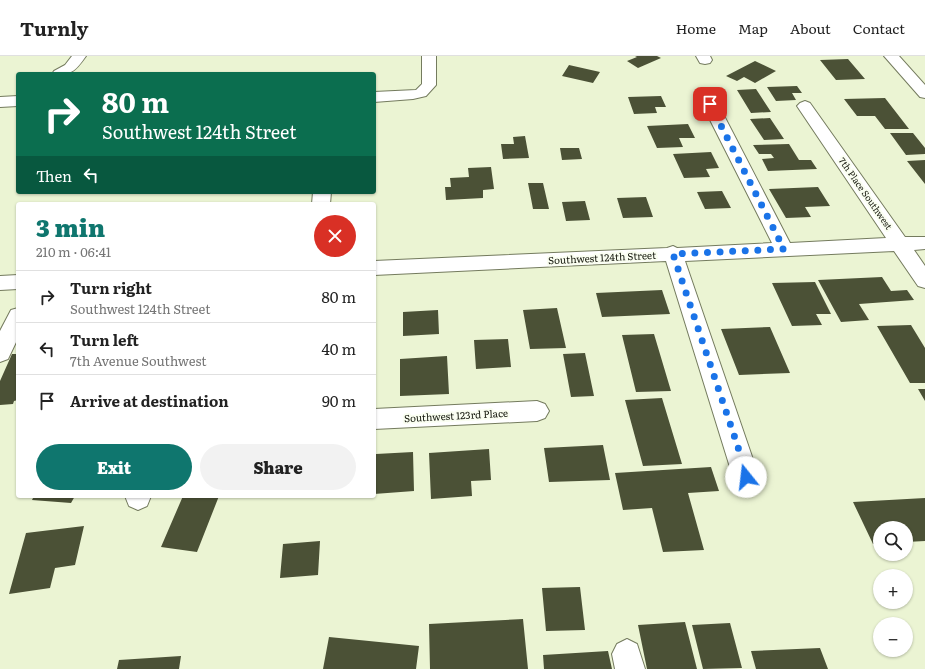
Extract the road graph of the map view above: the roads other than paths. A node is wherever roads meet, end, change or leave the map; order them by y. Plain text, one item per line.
1 (79, 56) edge
2 (429, 56) edge
3 (890, 56) edge
4 (63, 72) edge
5 (923, 89) edge
6 (376, 97) edge
7 (16, 101) edge
8 (0, 102) edge
9 (710, 104) dead end
10 (805, 106) dead end
11 (925, 243) edge
12 (900, 244) junction
13 (784, 249) junction
14 (673, 254) junction
15 (376, 268) edge
16 (925, 281) edge
17 (16, 282) edge
18 (0, 283) edge
19 (16, 320) edge
20 (0, 353) edge
21 (537, 411) dead end
22 (376, 419) edge
23 (746, 477) dead end

1 - 4 street
2 - 6 street
3 - 5 street
7 - 8 street
9 - 13 street
10 - 12 street, 7th Place Southwest
11 - 12 street, Southwest 124th Street
12 - 13 street, Southwest 124th Street
12 - 16 street, 7th Place Southwest
13 - 14 street, Southwest 124th Street
14 - 15 street, Southwest 124th Street
14 - 23 street
17 - 18 street
19 - 20 street
21 - 22 street, Southwest 123rd Place

